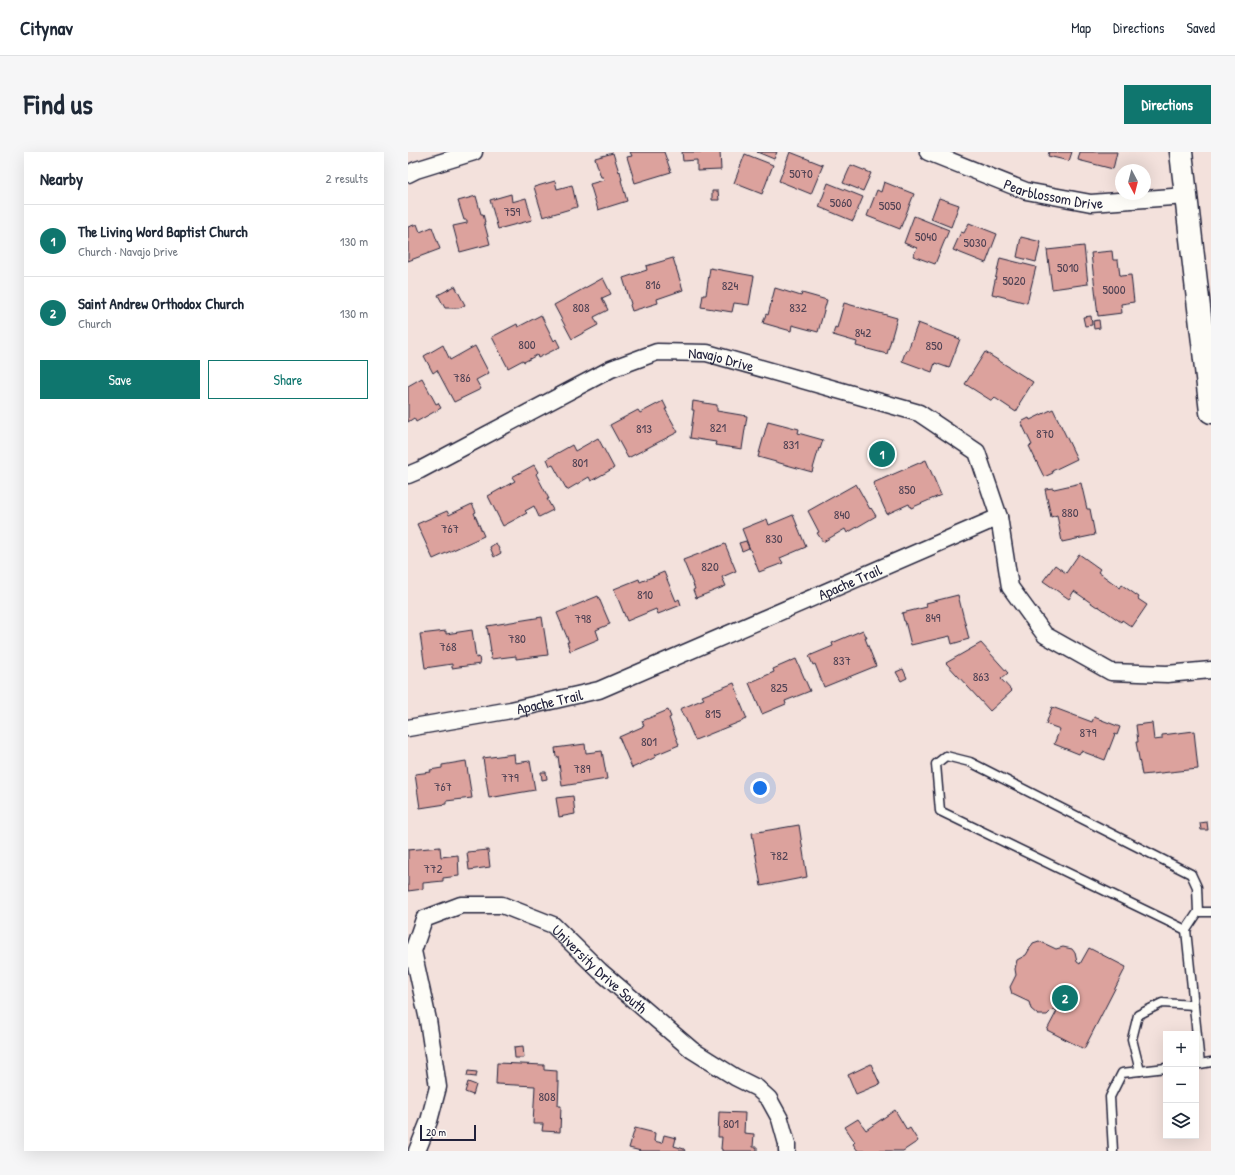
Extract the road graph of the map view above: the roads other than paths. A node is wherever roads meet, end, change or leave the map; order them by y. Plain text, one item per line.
1 (474, 152) edge
2 (1182, 152) edge
3 (938, 154) edge
4 (408, 174) edge
5 (1186, 196) junction
6 (1211, 412) edge
7 (408, 475) edge
8 (999, 517) junction
9 (1211, 670) edge
10 (408, 728) edge
11 (1198, 912) junction
12 (1211, 912) edge
13 (1186, 930) junction
14 (1194, 1005) junction
15 (1196, 1031) edge
16 (1211, 1062) edge
17 (1199, 1064) edge
18 (1163, 1068) edge
19 (1140, 1071) junction
20 (417, 1151) edge
21 (787, 1151) edge
22 (1114, 1151) edge

1 - 4 street
2 - 5 main road
3 - 5 street, Pearblossom Drive
5 - 6 main road
7 - 8 street, Navajo Drive
8 - 9 street
8 - 10 street, Apache Trail
11 - 12 lane
11 - 13 lane
11 - 13 lane
13 - 14 lane
14 - 15 lane
14 - 19 lane
16 - 17 lane
18 - 19 lane
19 - 22 lane
20 - 21 street, University Drive South

